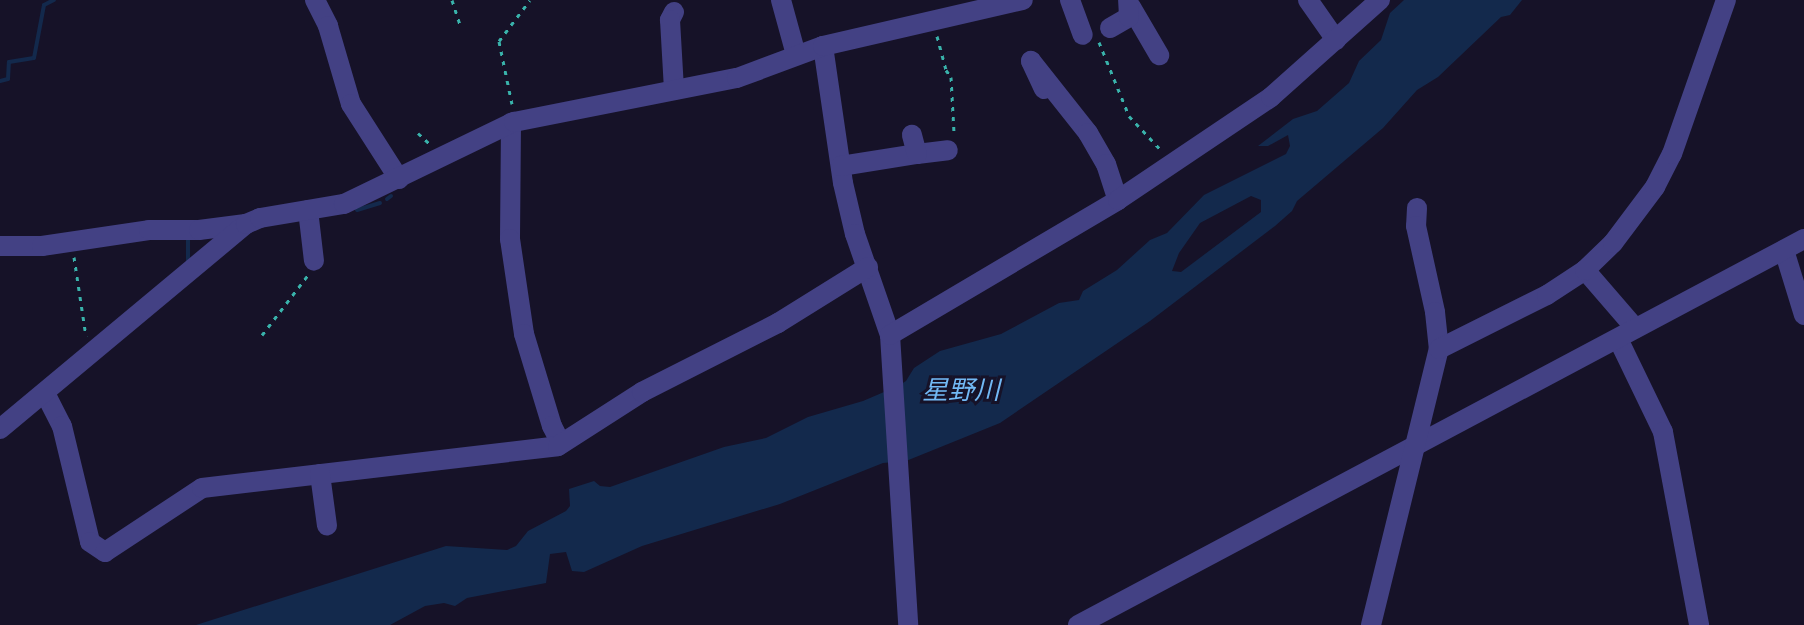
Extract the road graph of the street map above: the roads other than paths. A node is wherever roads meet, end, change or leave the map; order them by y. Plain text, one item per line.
1 (315, 0) edge
2 (781, 0) edge
3 (1023, 0) edge
4 (1070, 0) edge
5 (1308, 0) edge
6 (1380, 0) edge
7 (1726, 0) edge
8 (1130, 4) edge
9 (953, 7) edge
10 (674, 12) dead end
11 (1336, 40) junction
12 (823, 46) junction
13 (796, 55) junction
14 (1159, 55) dead end
15 (1044, 89) dead end
16 (674, 90) junction
17 (513, 122) junction
18 (948, 150) road end
19 (841, 166) junction
20 (399, 179) junction
21 (1118, 200) junction
22 (1417, 208) dead end
23 (308, 210) junction
24 (246, 224) junction
25 (1804, 239) edge
26 (0, 246) edge
27 (1784, 250) junction
28 (314, 261) road end
29 (868, 267) junction
30 (1585, 270) junction
31 (1804, 315) edge
32 (1635, 328) junction
33 (890, 335) junction
34 (1622, 347) dead end
35 (1439, 349) junction
36 (45, 393) junction
37 (0, 429) edge
38 (561, 444) junction
39 (1413, 447) junction
40 (320, 474) junction
41 (327, 526) dead end
42 (908, 625) edge
43 (1078, 625) edge
44 (1371, 625) edge
45 (1699, 625) edge

1 - 20 street
2 - 13 street
3 - 9 street
4 - 8 street
5 - 11 street
6 - 11 street
7 - 30 street
8 - 14 street
9 - 12 street
10 - 16 street
11 - 21 street
12 - 13 street
12 - 19 street
13 - 16 street
15 - 21 street
16 - 17 street
17 - 20 street
17 - 38 street
18 - 19 street
19 - 29 street
20 - 23 street
21 - 33 street
22 - 35 street
23 - 24 street
23 - 28 street
24 - 26 street
24 - 36 street
25 - 27 street
27 - 31 street
27 - 32 street
29 - 33 street
29 - 38 street
30 - 32 street
30 - 35 street
32 - 39 street
33 - 42 street
34 - 45 street
35 - 39 street
36 - 37 street
36 - 40 street
38 - 40 street
39 - 43 street
39 - 44 street
40 - 41 street

